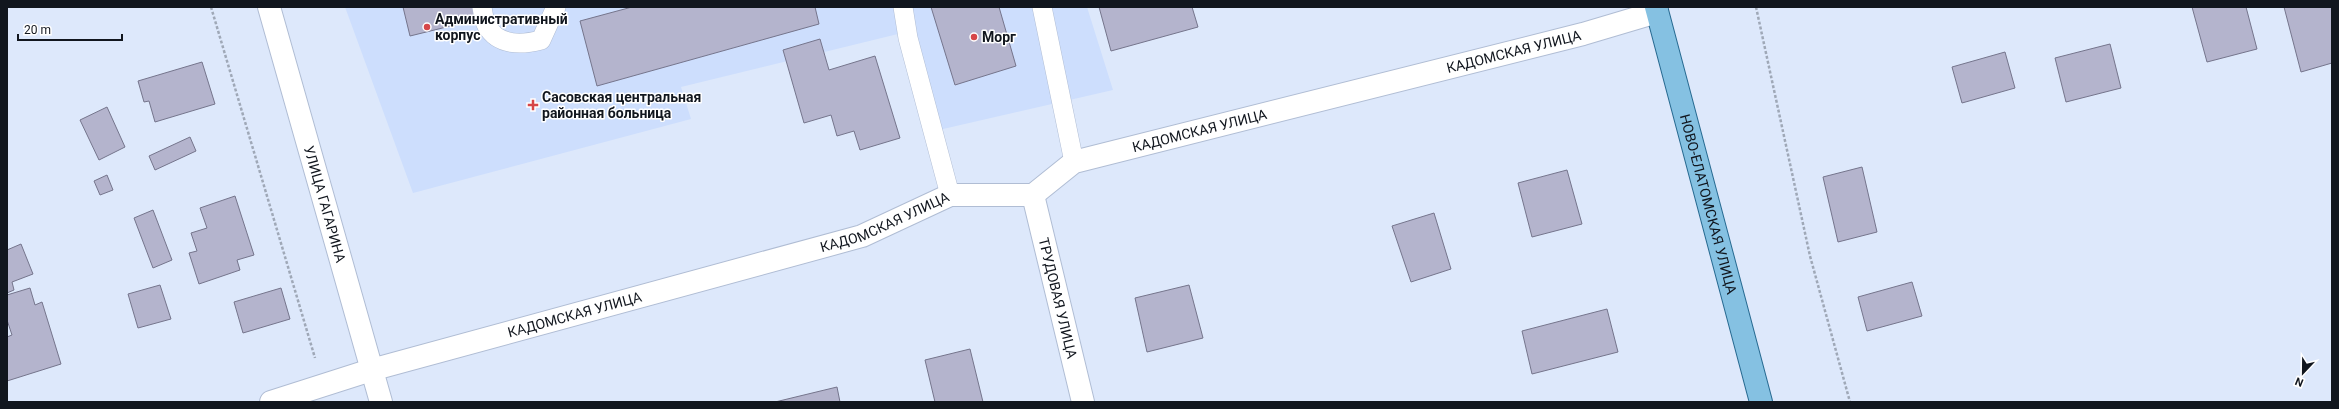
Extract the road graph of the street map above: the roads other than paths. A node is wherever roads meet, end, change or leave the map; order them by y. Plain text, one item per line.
1 (269, 7) edge
2 (482, 7) edge
3 (556, 7) edge
4 (903, 7) edge
5 (1042, 7) edge
6 (1656, 9) edge
7 (1074, 162) junction
8 (950, 195) junction
9 (1033, 195) junction
10 (371, 370) junction
11 (271, 402) edge
12 (381, 402) edge
13 (1083, 402) edge
14 (1761, 402) edge

1 - 10 street, УЛИЦА ГАГАРИНА
2 - 3 lane
4 - 8 lane
5 - 7 lane
6 - 7 street, КАДОМСКАЯ УЛИЦА
6 - 14 main road, НОВО-ЕЛАТОМСКАЯ УЛИЦА
7 - 9 street, КАДОМСКАЯ УЛИЦА
8 - 9 street, КАДОМСКАЯ УЛИЦА
8 - 10 street, КАДОМСКАЯ УЛИЦА
9 - 13 street, ТРУДОВАЯ УЛИЦА
10 - 11 street, КАДОМСКАЯ УЛИЦА
10 - 12 street, УЛИЦА ГАГАРИНА

